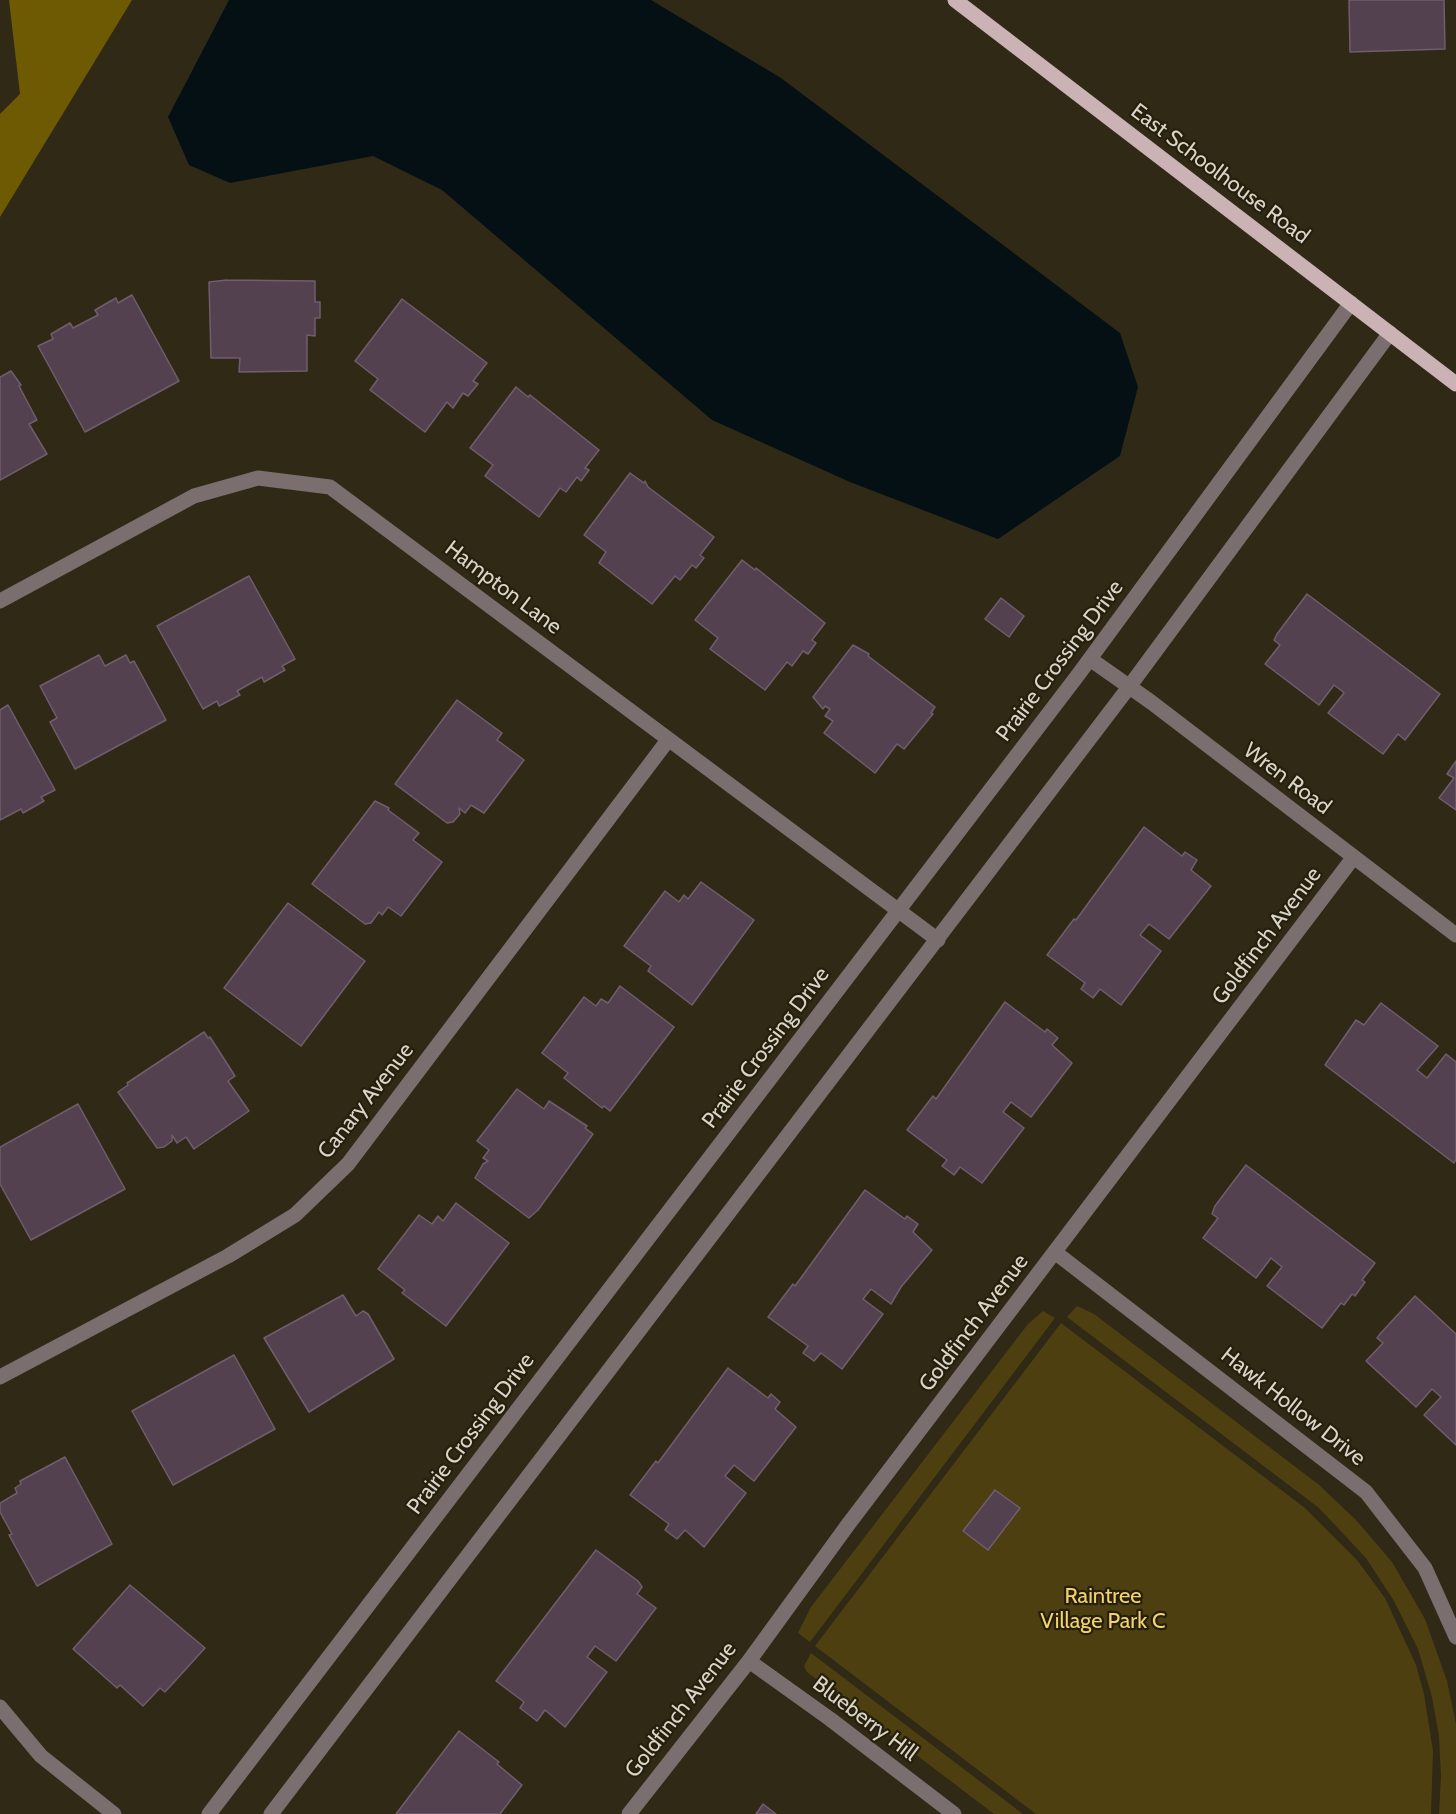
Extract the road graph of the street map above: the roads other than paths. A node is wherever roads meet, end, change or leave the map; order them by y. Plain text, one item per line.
1 (955, 0) edge
2 (1351, 303) junction
3 (1390, 333) junction
4 (1456, 384) edge
5 (0, 602) edge
6 (1090, 659) junction
7 (1129, 687) junction
8 (668, 740) junction
9 (1353, 858) junction
10 (898, 911) junction
11 (1456, 935) edge
12 (938, 940) junction
13 (1056, 1253) junction
14 (0, 1377) edge
15 (1456, 1637) edge
16 (748, 1661) junction
17 (0, 1707) edge
18 (114, 1814) edge
19 (209, 1814) edge
20 (271, 1814) edge
21 (629, 1814) edge
22 (954, 1814) edge

1 - 2 main road, East Schoolhouse Road
2 - 3 main road, East Schoolhouse Road
2 - 6 street, Prairie Crossing Drive
3 - 4 main road, East Schoolhouse Road
3 - 7 street
5 - 8 street, Hampton Lane
6 - 7 street, Wren Road
6 - 10 street, Prairie Crossing Drive
7 - 9 street, Wren Road
7 - 12 street
8 - 10 street, Hampton Lane
8 - 14 street, Canary Avenue
9 - 11 street, Wren Road
9 - 13 street, Goldfinch Avenue
10 - 12 street, Hampton Lane
10 - 19 street, Prairie Crossing Drive
12 - 20 street
13 - 15 street, Hawk Hollow Drive
13 - 16 street, Goldfinch Avenue
16 - 21 street, Goldfinch Avenue
16 - 22 street, Blueberry Hill
17 - 18 street

